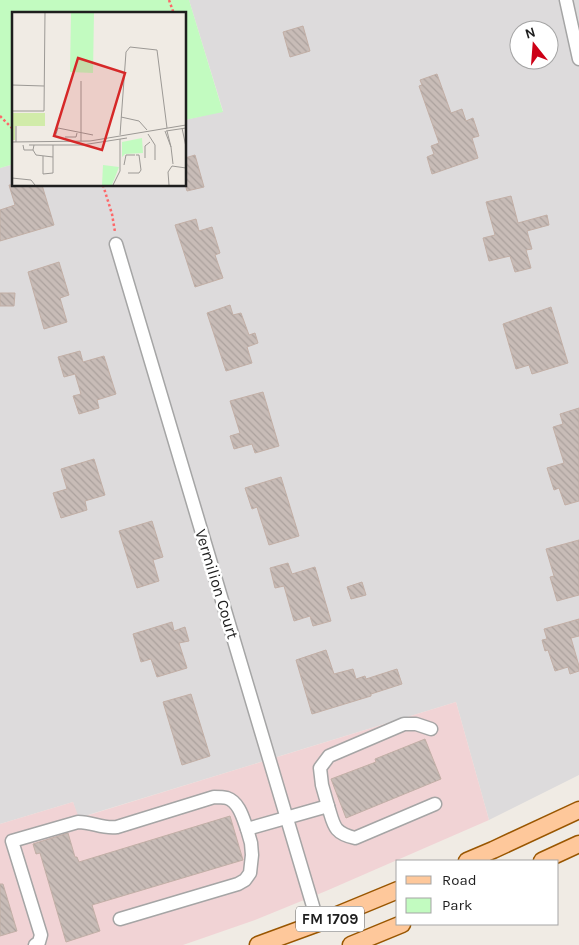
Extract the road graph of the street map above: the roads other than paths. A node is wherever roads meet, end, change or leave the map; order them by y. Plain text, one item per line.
1 (566, 0) edge
2 (579, 59) edge
3 (116, 244) road end
4 (431, 729) dead end
5 (435, 804) dead end
6 (328, 806) junction
7 (579, 810) edge
8 (287, 817) junction
9 (247, 829) junction
10 (6, 843) edge
11 (579, 844) edge
12 (469, 860) edge
13 (544, 860) edge
14 (396, 891) edge
15 (120, 919) dead end
16 (318, 924) junction
17 (400, 925) edge
18 (35, 945) edge
19 (258, 945) edge
20 (351, 945) edge

1 - 2 street
3 - 8 street, Vermilion Court
4 - 6 street
5 - 6 street
6 - 8 street
7 - 12 main road
8 - 9 street
8 - 16 street, Vermilion Court
9 - 10 street
9 - 15 street
10 - 18 street
11 - 13 main road
14 - 16 main road, FM 1709
16 - 19 main road, FM 1709
17 - 20 main road, FM 1709

